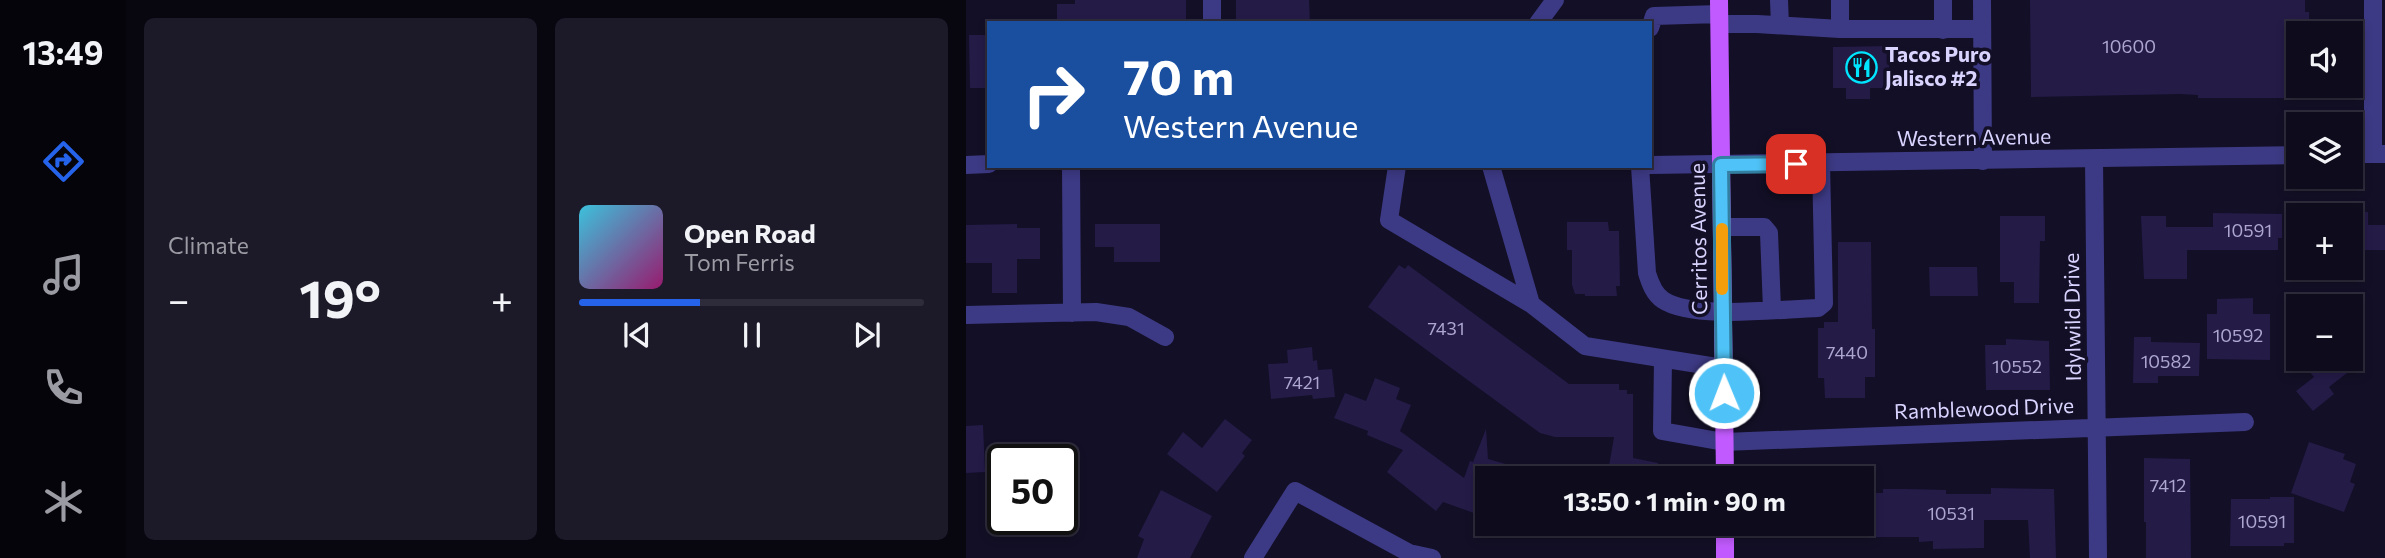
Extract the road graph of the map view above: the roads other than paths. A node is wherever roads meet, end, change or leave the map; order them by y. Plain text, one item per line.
1 (1212, 0) edge
2 (1555, 0) edge
3 (1779, 0) edge
4 (1840, 0) edge
5 (1943, 0) edge
6 (1982, 0) edge
7 (2373, 0) edge
8 (1719, 13) edge
9 (1212, 21) edge
10 (1539, 21) edge
11 (1652, 22) edge
12 (1780, 25) junction
13 (1840, 29) junction
14 (1982, 29) junction
15 (1943, 30) junction
16 (2363, 46) edge
17 (2373, 46) junction
18 (2379, 154) edge
19 (2286, 155) edge
20 (2094, 159) junction
21 (1983, 161) junction
22 (1821, 163) junction
23 (966, 164) edge
24 (987, 164) edge
25 (1652, 165) edge
26 (1721, 165) junction
27 (1071, 168) edge
28 (1398, 168) edge
29 (1492, 168) edge
30 (1640, 168) edge
31 (1722, 227) junction
32 (1531, 303) junction
33 (1772, 309) junction
34 (1072, 313) junction
35 (1723, 313) junction
36 (966, 315) edge
37 (1165, 337) dead end
38 (1663, 359) junction
39 (1723, 368) junction
40 (2245, 422) dead end
41 (2097, 428) junction
42 (1724, 442) junction
43 (1725, 466) edge
44 (1725, 536) edge
45 (1252, 558) edge
46 (1432, 558) edge
47 (1726, 558) edge
48 (2098, 558) edge

1 - 9 street
2 - 10 street
3 - 12 street
4 - 13 street
5 - 15 street
6 - 14 street
7 - 17 street
8 - 11 street
8 - 12 street
8 - 26 main road, Cerritos Avenue
12 - 13 street
13 - 15 street
14 - 15 street
14 - 21 street
16 - 17 street
17 - 18 street
19 - 20 street, Western Avenue
20 - 21 street, Western Avenue
20 - 41 street, Idylwild Drive
21 - 22 street, Western Avenue
22 - 26 street, Western Avenue
22 - 33 street
23 - 24 street
25 - 26 street, Western Avenue
26 - 31 main road, Cerritos Avenue
27 - 34 street
28 - 32 street
29 - 32 street
30 - 35 street
31 - 33 street
31 - 35 main road, Cerritos Avenue
32 - 38 street
33 - 35 street
34 - 36 street
34 - 37 street
35 - 39 main road, Cerritos Avenue
38 - 39 street
38 - 42 street, Ramblewood Drive
39 - 42 main road, Cerritos Avenue
40 - 41 street, Ramblewood Drive
41 - 42 street, Ramblewood Drive
41 - 48 street, Idylwild Drive
42 - 43 main road, Cerritos Avenue
44 - 47 main road
45 - 46 street

